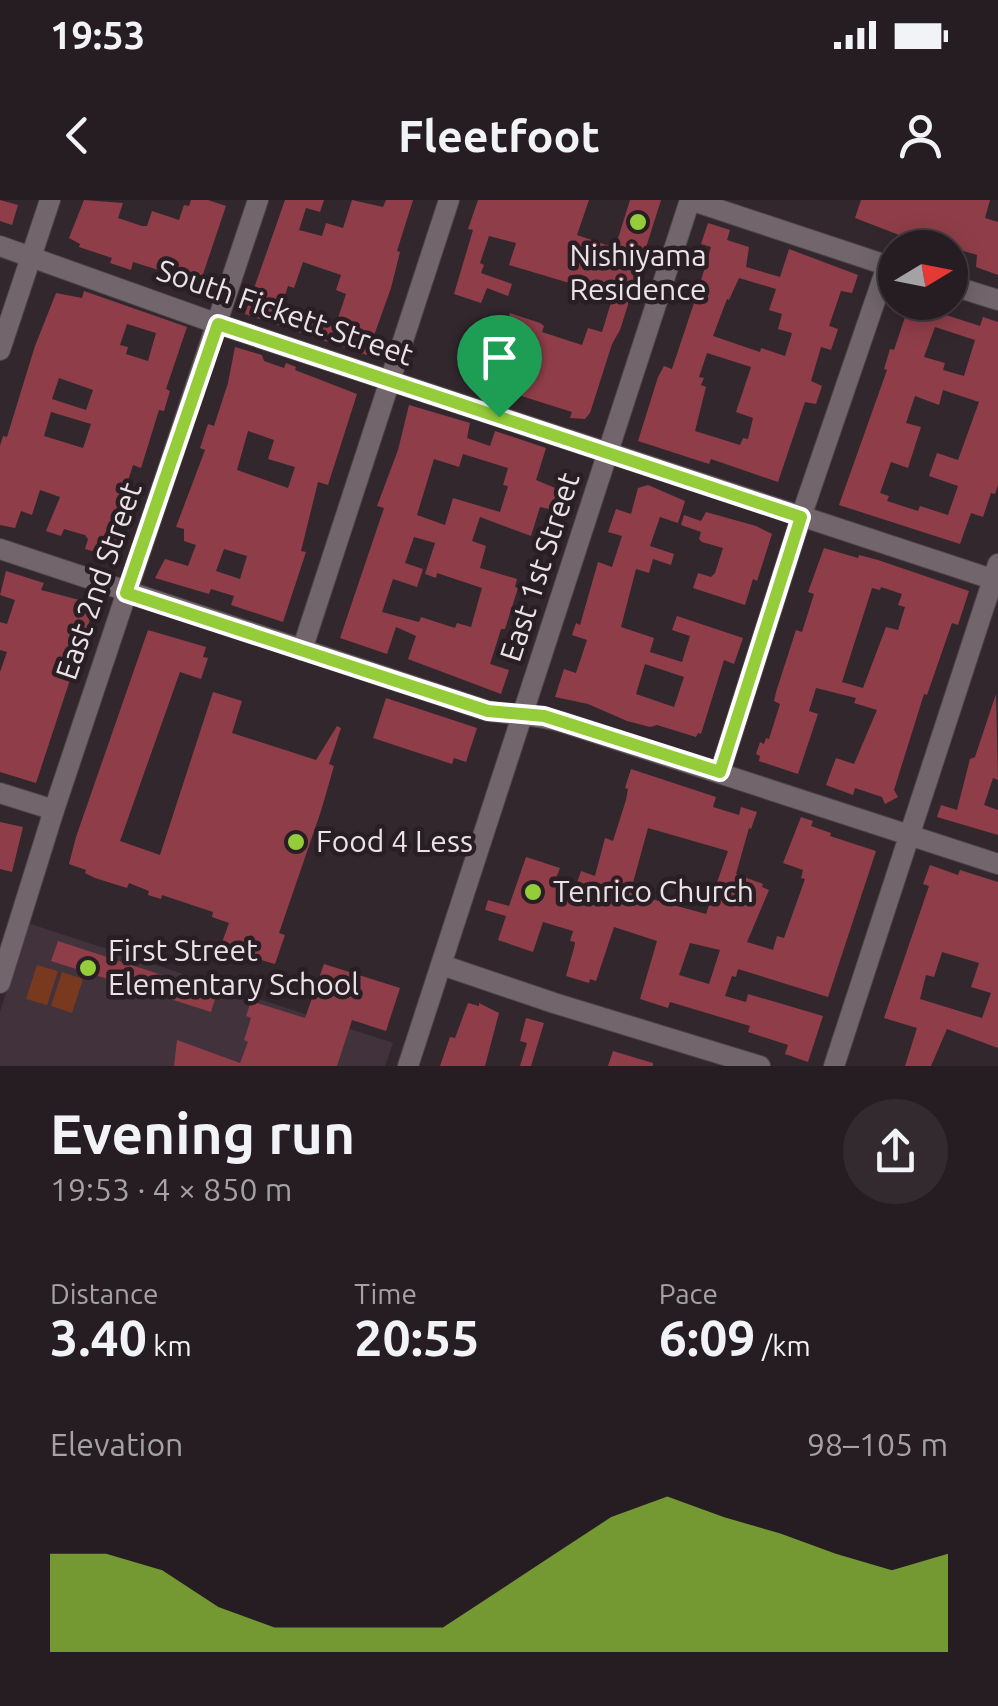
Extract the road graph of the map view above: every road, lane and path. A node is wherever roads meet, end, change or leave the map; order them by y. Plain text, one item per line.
1 (50, 200) edge
2 (258, 200) edge
3 (449, 200) edge
4 (690, 200) edge
5 (0, 246) edge
6 (31, 256) junction
7 (878, 263) edge
8 (968, 291) edge
9 (998, 300) edge
10 (878, 303) edge
11 (218, 324) junction
12 (0, 350) edge
13 (390, 380) junction
14 (608, 454) junction
15 (801, 517) junction
16 (0, 549) edge
17 (996, 574) edge
18 (126, 593) junction
19 (302, 650) junction
20 (522, 717) junction
21 (720, 772) junction
22 (0, 793) edge
23 (54, 810) junction
24 (911, 835) junction
25 (998, 864) edge
26 (442, 965) junction
27 (0, 983) edge
28 (408, 1066) edge
29 (760, 1066) edge
30 (834, 1066) edge

1 - 6 street
2 - 11 street, East 2nd Street
3 - 13 street
4 - 7 street
4 - 14 street, East 1st Street
5 - 6 street, South Fickett Street
6 - 11 street, South Fickett Street
6 - 12 street
8 - 9 street
10 - 15 street
11 - 13 street, South Fickett Street
11 - 18 street, East 2nd Street
13 - 14 street, South Fickett Street
13 - 19 street
14 - 15 street, South Fickett Street
14 - 20 street, East 1st Street
15 - 17 street, South Fickett Street
15 - 21 street
16 - 18 street
17 - 24 street
18 - 19 street
18 - 23 street, East 2nd Street
19 - 20 street
20 - 21 street
20 - 26 street, East 1st Street
21 - 24 street
22 - 23 street
23 - 27 street, East 2nd Street
24 - 25 street
24 - 30 street
26 - 28 street, East 1st Street
26 - 29 street

